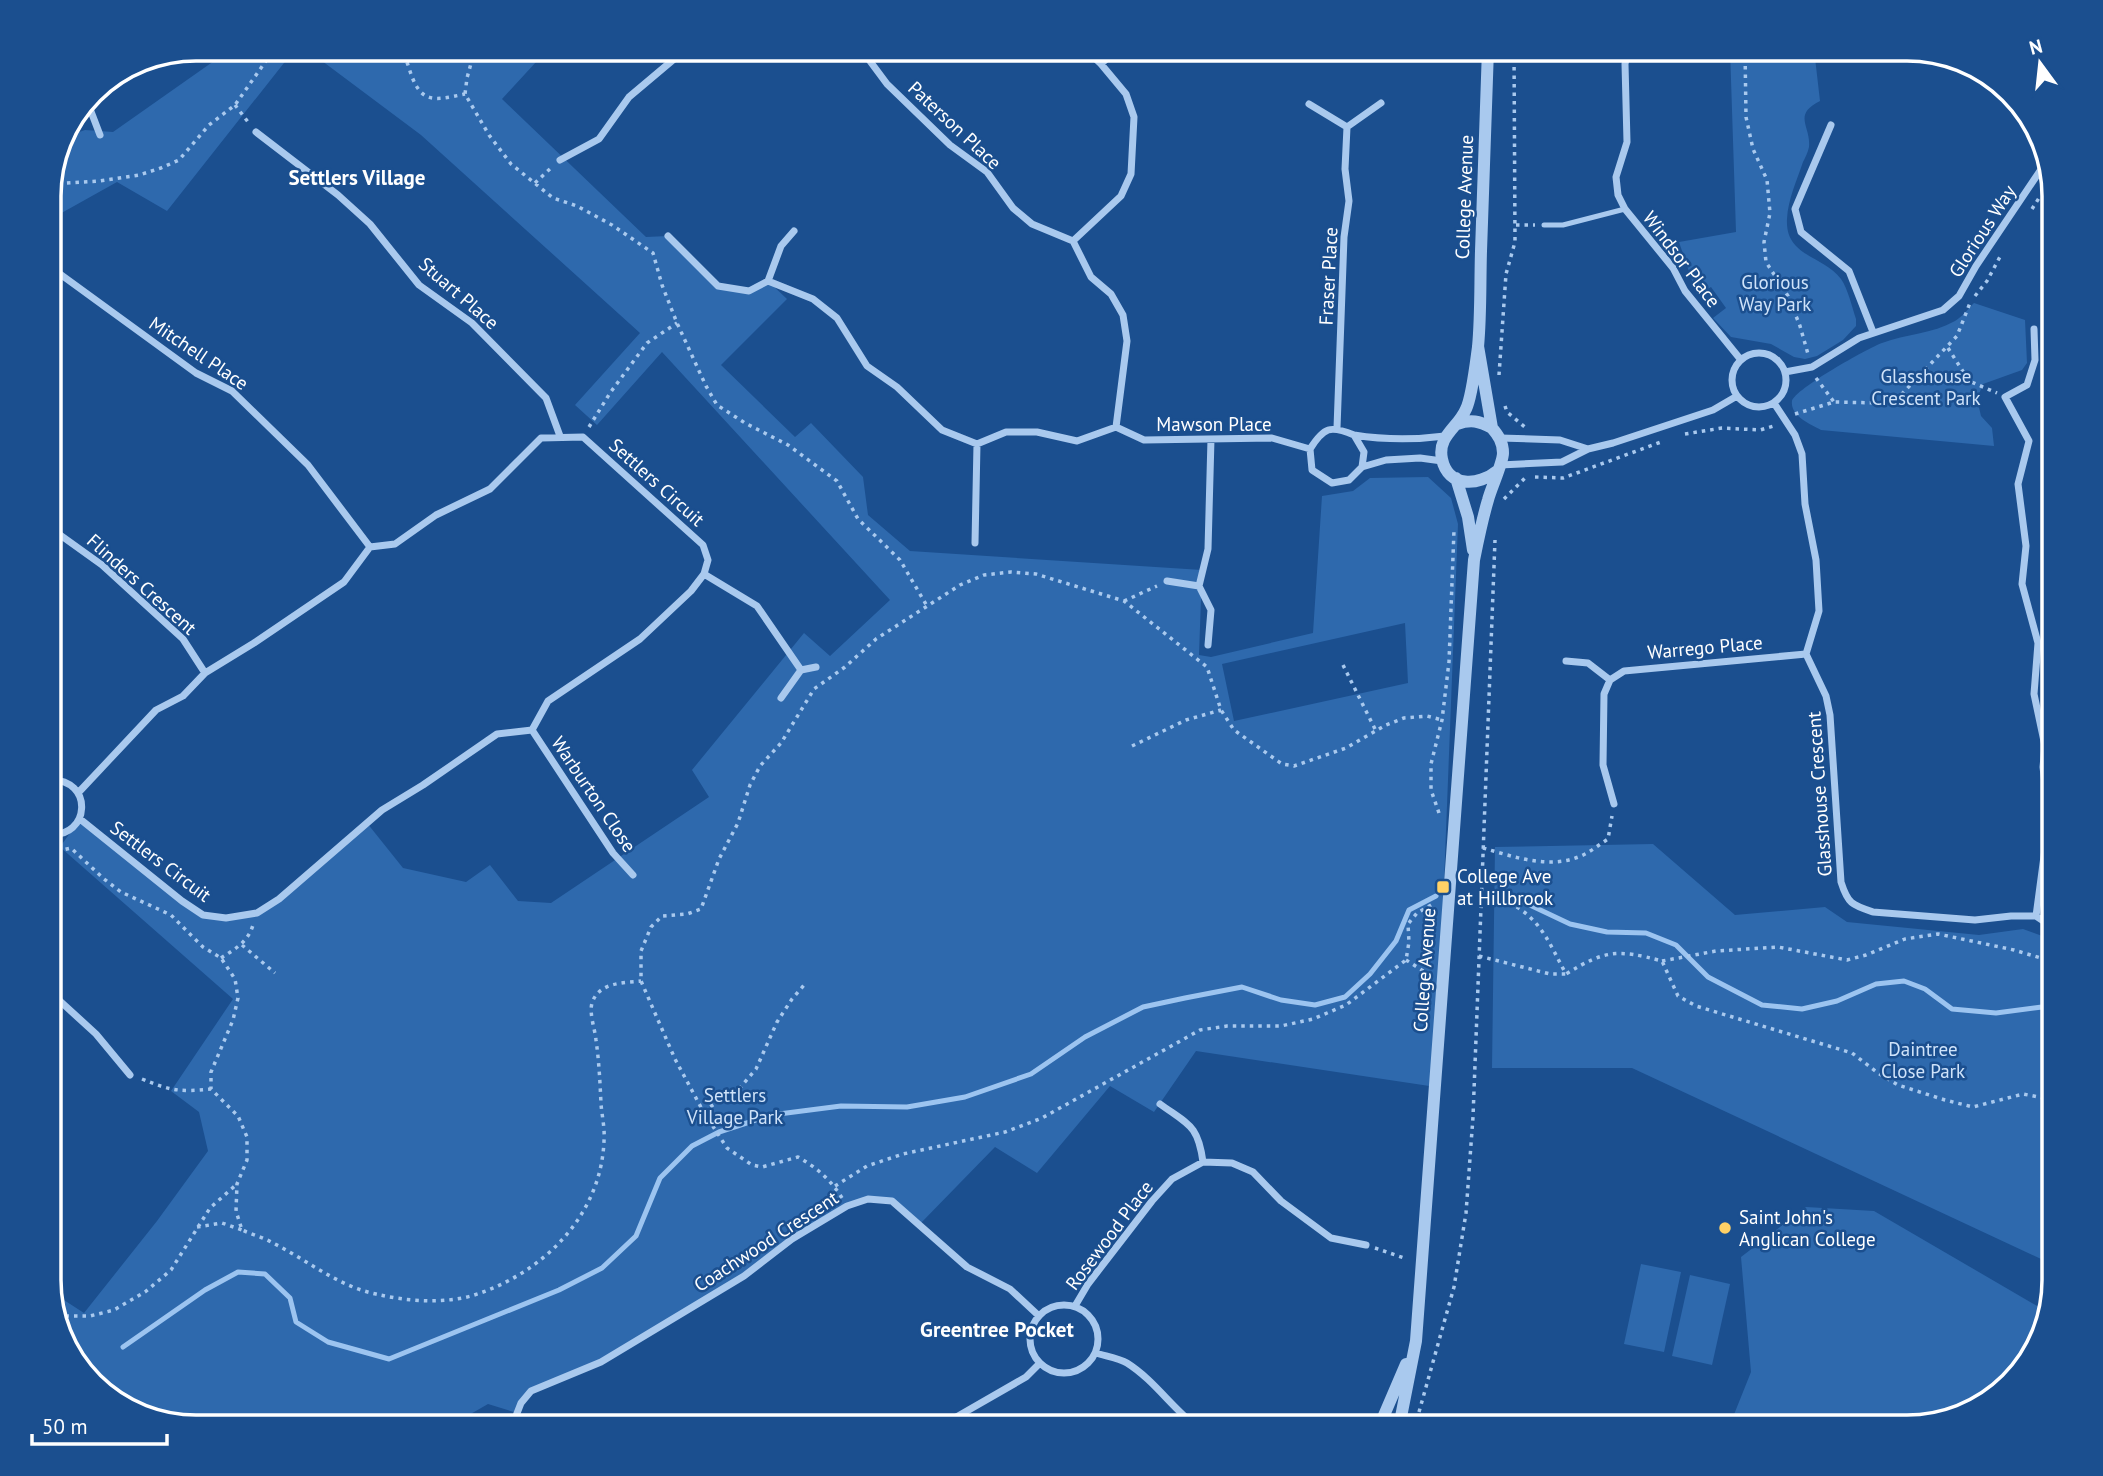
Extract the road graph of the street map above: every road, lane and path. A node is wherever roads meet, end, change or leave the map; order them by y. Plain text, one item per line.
1 (266, 61) edge
2 (407, 61) edge
3 (472, 61) edge
4 (672, 61) edge
5 (870, 61) edge
6 (1098, 61) edge
7 (1104, 61) edge
8 (1488, 61) edge
9 (1514, 61) edge
10 (1626, 61) edge
11 (1745, 61) edge
12 (1101, 64) junction
13 (465, 94) junction
14 (1381, 103) dead end
15 (1308, 104) dead end
16 (235, 105) junction
17 (91, 112) edge
18 (1831, 125) dead end
19 (1347, 127) junction
20 (256, 132) joint
21 (100, 135) dead end
22 (560, 160) joint
23 (2039, 172) edge
24 (62, 183) edge
25 (535, 183) junction
26 (1625, 209) junction
27 (1516, 225) junction
28 (1544, 225) joint
29 (794, 231) dead end
30 (668, 236) dead end
31 (1073, 241) junction
32 (62, 275) edge
33 (768, 281) junction
34 (677, 323) junction
35 (2034, 329) dead end
36 (1873, 332) junction
37 (1478, 346) junction
38 (1947, 348) dead end
39 (1741, 360) junction
40 (1812, 368) junction
41 (1785, 372) junction
42 (1498, 385) dead end
43 (1737, 396) junction
44 (2005, 397) junction
45 (1834, 402) dead end
46 (1504, 403) dead end
47 (1774, 403) junction
48 (1457, 424) junction
49 (1116, 427) junction
50 (1337, 428) junction
51 (1496, 433) junction
52 (1354, 435) junction
53 (560, 436) junction
54 (1445, 436) junction
55 (583, 437) junction
56 (1211, 439) junction
57 (1528, 440) junction
58 (977, 444) junction
59 (1310, 449) junction
60 (1588, 450) junction
61 (1442, 461) junction
62 (1527, 463) junction
63 (1362, 467) junction
64 (1498, 468) junction
65 (1456, 478) junction
66 (1501, 504) dead end
67 (1495, 534) dead end
68 (62, 536) edge
69 (975, 543) dead end
70 (370, 547) junction
71 (1474, 560) junction
72 (704, 574) junction
73 (1167, 582) joint
74 (1199, 586) junction
75 (1124, 601) junction
76 (927, 606) junction
77 (1208, 645) dead end
78 (1806, 654) junction
79 (1566, 661) dead end
80 (1343, 665) dead end
81 (816, 667) dead end
82 (801, 670) junction
83 (205, 673) junction
84 (1610, 680) junction
85 (781, 698) dead end
86 (1221, 710) junction
87 (1442, 720) dead end
88 (531, 730) junction
89 (1376, 731) junction
90 (2042, 732) edge
91 (1132, 746) dead end
92 (62, 781) edge
93 (78, 793) junction
94 (1614, 804) joint
95 (80, 819) junction
96 (62, 834) edge
97 (1483, 848) junction
98 (62, 850) edge
99 (2042, 871) edge
100 (633, 875) dead end
101 (1435, 903) dead end
102 (1509, 903) dead end
103 (257, 913) junction
104 (2036, 916) junction
105 (2042, 920) edge
106 (241, 945) junction
107 (1479, 956) junction
108 (221, 958) junction
109 (2042, 958) edge
110 (1406, 960) junction
111 (1662, 961) junction
112 (275, 973) dead end
113 (1566, 974) junction
114 (1431, 976) dead end
115 (642, 981) junction
116 (805, 985) dead end
117 (62, 1003) edge
118 (130, 1075) joint
119 (211, 1089) junction
120 (2042, 1098) edge
121 (1160, 1104) dead end
122 (703, 1111) junction
123 (1203, 1162) junction
124 (237, 1184) junction
125 (835, 1186) junction
126 (847, 1206) junction
127 (197, 1227) junction
128 (242, 1230) junction
129 (1366, 1245) dead end
130 (1075, 1306) junction
131 (1038, 1316) junction
132 (67, 1317) edge
133 (1416, 1341) junction
134 (1096, 1353) junction
135 (1040, 1363) junction
136 (1418, 1414) dead end
137 (516, 1415) edge
138 (960, 1415) edge
139 (1182, 1415) edge
140 (1384, 1415) edge
141 (1401, 1415) edge

1 - 16 path
2 - 13 path
3 - 13 path
4 - 22 street
5 - 31 street, Paterson Place
6 - 12 street
7 - 12 street
8 - 37 street, College Avenue
9 - 27 path
10 - 26 street, Windsor Place
11 - 40 path
12 - 31 street
13 - 25 path
14 - 19 street
15 - 19 street
16 - 20 path
16 - 24 path
17 - 21 street
18 - 36 street
19 - 50 street, Fraser Place
20 - 53 street, Stuart Place
22 - 25 path
23 - 36 street, Glorious Way
25 - 34 path
26 - 28 lane, Windsor Place
26 - 39 street, Windsor Place
27 - 28 path
27 - 42 path
29 - 33 street
30 - 33 street
31 - 49 street
32 - 70 street, Mitchell Place
33 - 58 street
34 - 55 path
34 - 76 path
35 - 44 street
36 - 40 street, Glorious Way
37 - 48 street, College Avenue
37 - 51 street, College Avenue
38 - 44 path
39 - 41 street
39 - 43 street
40 - 41 street, Glorious Way
40 - 45 path
41 - 47 street
43 - 47 street
43 - 60 street
44 - 90 street
46 - 57 path
47 - 78 street
48 - 51 street
48 - 54 street, College Avenue
49 - 56 street, Mawson Place
49 - 58 street
50 - 52 street
50 - 59 street
51 - 57 street
51 - 64 street, College Avenue
52 - 54 street
52 - 63 street
53 - 55 street, Settlers Circuit
53 - 70 street, Settlers Circuit
54 - 61 street
55 - 72 street, Settlers Circuit
56 - 59 street, Mawson Place
56 - 74 street
57 - 60 street
58 - 69 street
59 - 63 street
60 - 62 street
61 - 63 street
61 - 65 street, College Avenue
62 - 64 street
62 - 66 path
64 - 65 street
64 - 71 street, College Avenue
65 - 71 street, College Avenue
67 - 97 path
68 - 83 street, Flinders Crescent
70 - 83 street
71 - 133 street, College Avenue
72 - 82 street
72 - 88 street
73 - 74 street
73 - 75 path
74 - 77 street
75 - 76 path
75 - 86 path
76 - 115 path
78 - 84 street, Warrego Place
78 - 104 street, Glasshouse Crescent
79 - 84 street
80 - 89 path
81 - 82 street
82 - 85 street
83 - 93 street
84 - 94 street
86 - 89 path
86 - 91 path
87 - 89 path
88 - 100 street, Warburton Close
88 - 103 street, Settlers Circuit
92 - 93 street
93 - 95 street
94 - 97 path
95 - 96 street
95 - 103 street, Settlers Circuit
97 - 107 path
98 - 108 path
99 - 104 street
101 - 110 path
102 - 113 path
103 - 106 path
104 - 105 street
106 - 108 path
106 - 112 path
107 - 113 path
107 - 136 path
108 - 119 path
109 - 111 path
110 - 114 path
110 - 125 path
111 - 113 path
111 - 120 path
115 - 122 path
115 - 128 path
116 - 122 path
117 - 118 street
118 - 119 path
119 - 124 path
121 - 123 street
122 - 125 path
123 - 129 street
123 - 130 street, Rosewood Place
124 - 127 path
124 - 128 path
125 - 126 path
126 - 131 street, Coachwood Crescent
126 - 137 street, Coachwood Crescent
127 - 128 path
127 - 132 path
130 - 131 street
130 - 134 street
131 - 135 street
133 - 140 street, College Avenue
133 - 141 street, College Avenue
134 - 135 street
134 - 139 street
135 - 138 street

